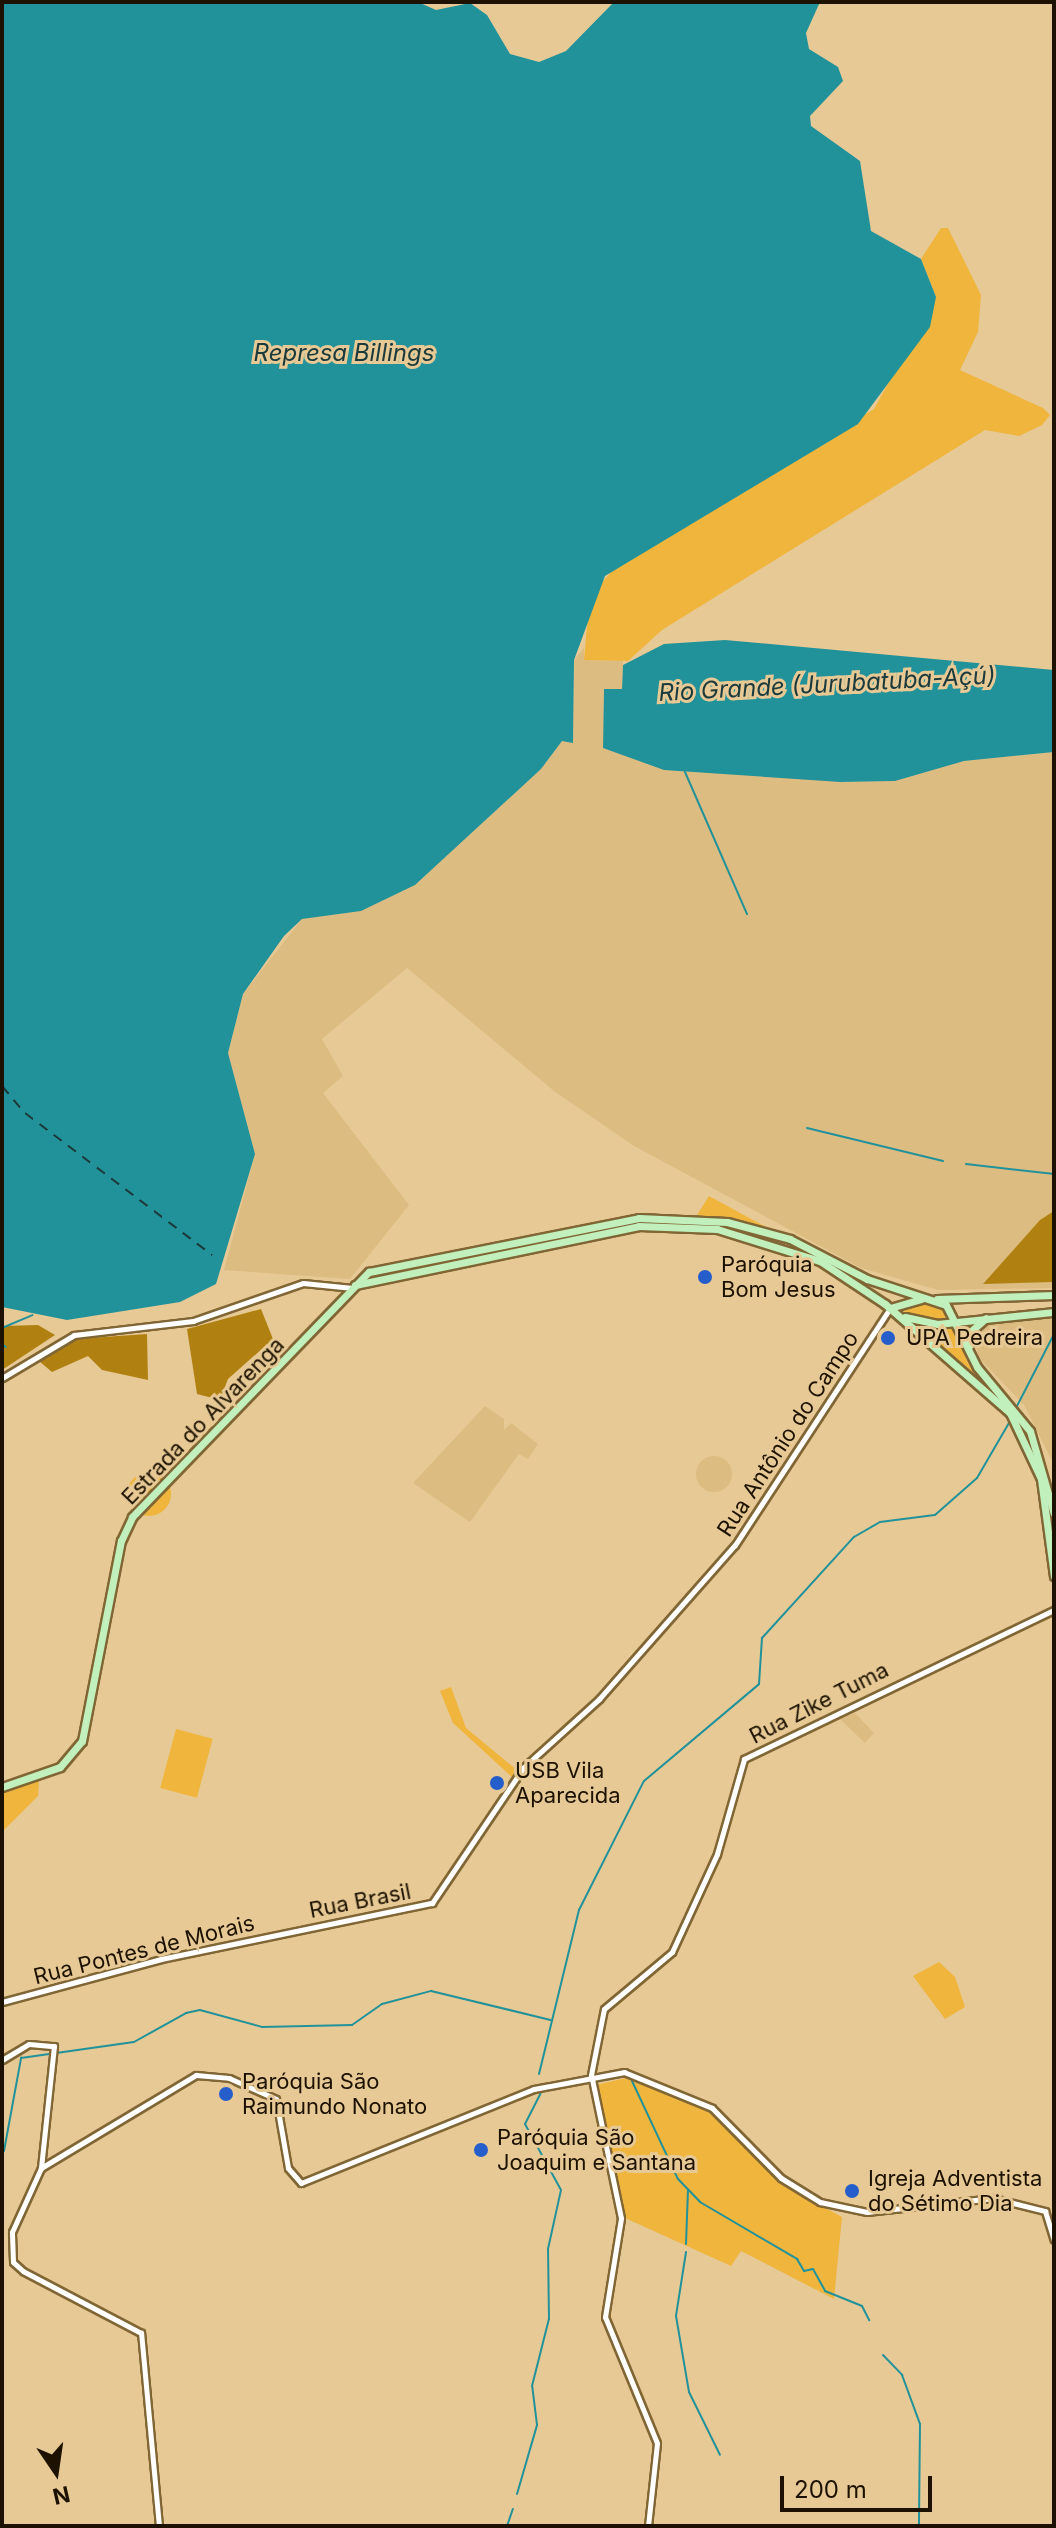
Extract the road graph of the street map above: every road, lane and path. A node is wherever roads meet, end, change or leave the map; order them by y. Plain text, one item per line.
1 (357, 1285) junction
2 (1054, 1295) edge
3 (937, 1299) junction
4 (890, 1308) junction
5 (1054, 1312) edge
6 (992, 1314) junction
7 (957, 1321) junction
8 (969, 1352) junction
9 (2, 1378) edge
10 (1054, 1514) edge
11 (1054, 1576) edge
12 (1054, 1610) edge
13 (2, 1787) edge
14 (432, 1903) joint
15 (295, 1931) joint
16 (2, 2002) edge
17 (2, 2060) edge
18 (591, 2075) junction
19 (41, 2168) junction
20 (1046, 2214) junction
21 (1054, 2223) edge
22 (1054, 2240) edge
23 (159, 2526) edge
24 (648, 2526) edge

1 - 3 main road, Estrada do Alvarenga
1 - 4 main road
1 - 9 street
1 - 13 main road, Estrada do Alvarenga
2 - 3 main road
3 - 4 main road
3 - 7 main road
4 - 7 main road
4 - 11 main road
4 - 14 street, Rua Antônio do Campo
5 - 6 main road
6 - 7 main road
6 - 8 main road
7 - 8 main road
8 - 10 main road
12 - 18 street, Rua Zike Tuma
14 - 15 street, Rua Brasil
15 - 16 street, Rua Pontes de Morais
17 - 19 street
18 - 19 street
18 - 20 street
18 - 24 street, Rua Zike Tuma
19 - 23 street
20 - 21 street
20 - 22 street

